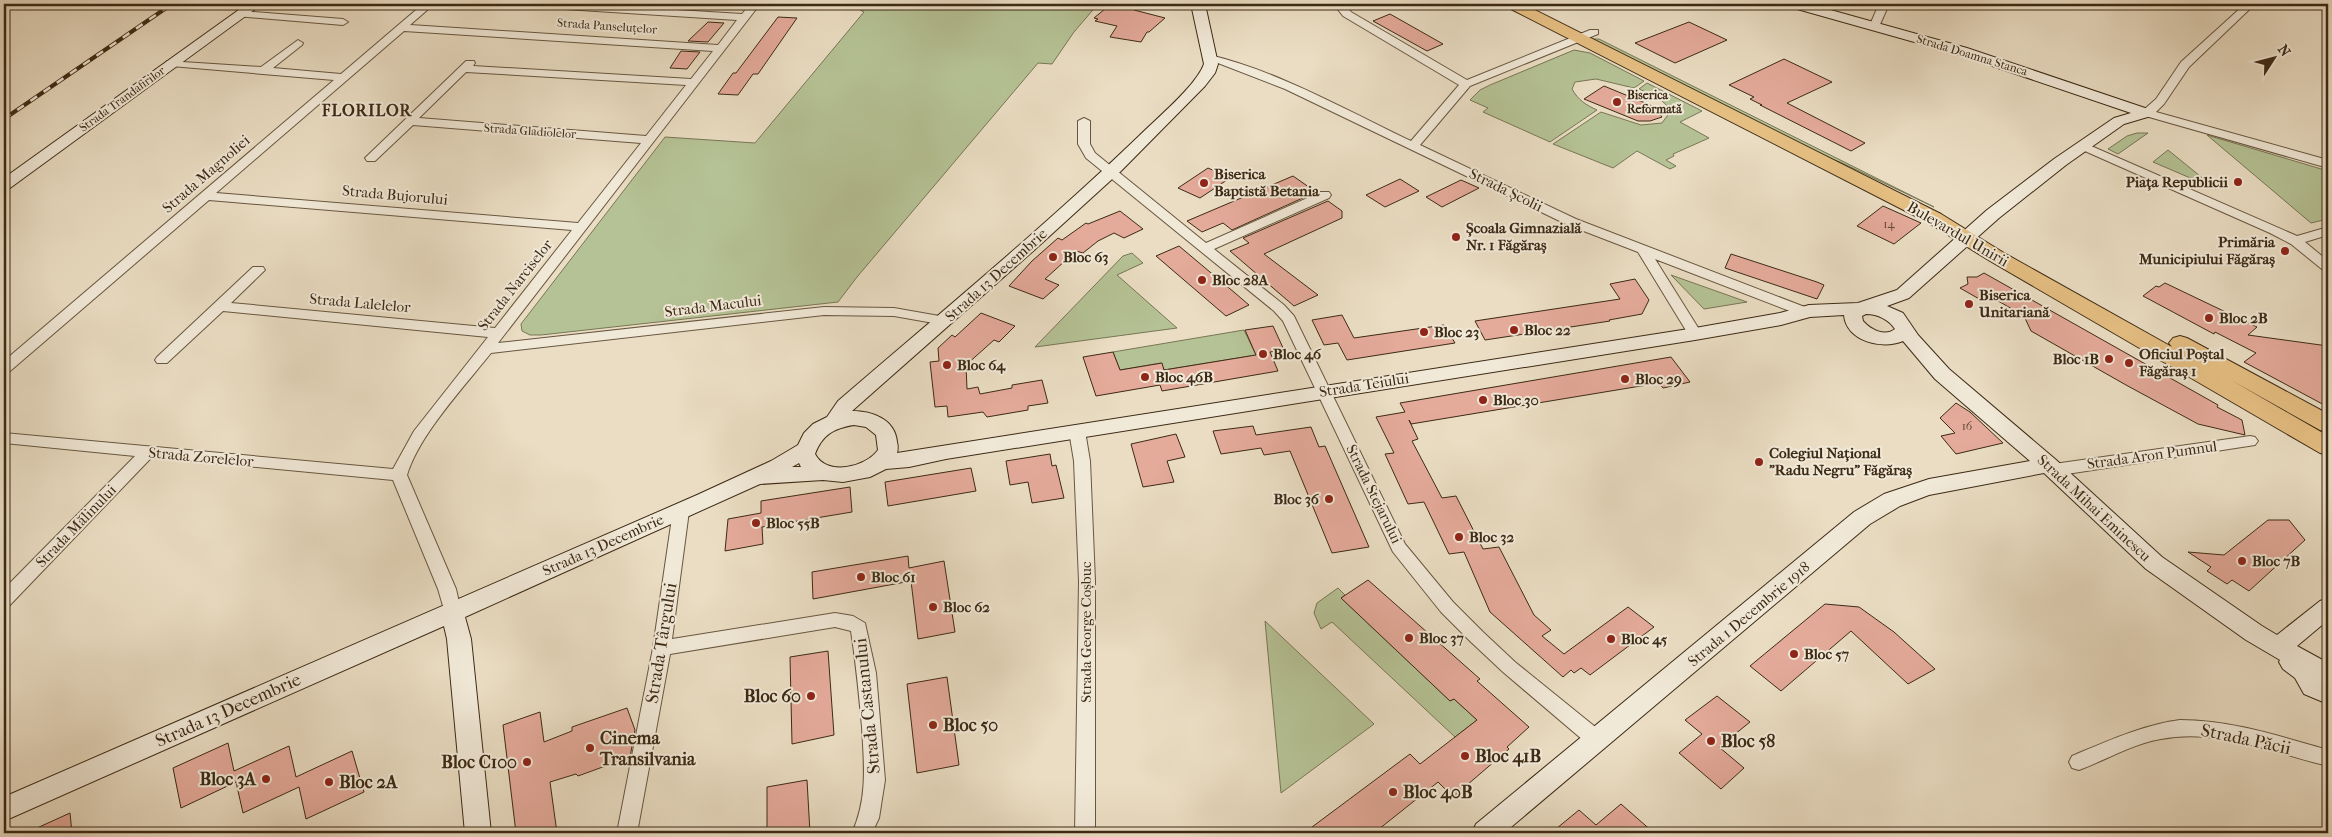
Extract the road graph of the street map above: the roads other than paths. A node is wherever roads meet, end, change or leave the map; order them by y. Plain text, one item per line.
1 (255, 4) edge
2 (429, 4) edge
3 (533, 4) edge
4 (755, 4) edge
5 (1198, 4) edge
6 (1343, 4) edge
7 (1516, 4) edge
8 (1538, 4) edge
9 (1795, 4) edge
10 (1884, 4) edge
11 (2250, 4) edge
12 (240, 14) junction
13 (745, 17) junction
14 (343, 22) dead end
15 (1874, 27) junction
16 (402, 28) junction
17 (1586, 35) junction
18 (298, 43) dead end
19 (721, 48) junction
20 (1210, 58) junction
21 (171, 63) junction
22 (263, 70) junction
23 (343, 77) junction
24 (694, 82) junction
25 (1466, 84) junction
26 (2146, 113) junction
27 (410, 121) junction
28 (1084, 121) dead end
29 (650, 140) junction
30 (1414, 145) junction
31 (2082, 146) junction
32 (371, 158) dead end
33 (2328, 164) edge
34 (1111, 172) junction
35 (4, 185) edge
36 (1325, 194) dead end
37 (206, 196) junction
38 (582, 227) junction
39 (2328, 232) edge
40 (1973, 234) junction
41 (2296, 242) junction
42 (1204, 248) junction
43 (1644, 251) junction
44 (2328, 267) edge
45 (258, 270) dead end
46 (1904, 294) junction
47 (219, 306) junction
48 (1863, 309) junction
49 (1805, 312) junction
50 (1781, 319) junction
51 (945, 321) junction
52 (1903, 325) junction
53 (498, 333) junction
54 (1695, 334) junction
55 (1871, 335) junction
56 (486, 349) junction
57 (162, 360) dead end
58 (4, 369) edge
59 (1942, 374) junction
60 (880, 378) junction
61 (1325, 392) junction
62 (862, 419) junction
63 (835, 421) junction
64 (2328, 424) edge
65 (1077, 431) junction
66 (4, 438) edge
67 (888, 439) junction
68 (2250, 441) dead end
69 (2328, 447) edge
70 (805, 450) junction
71 (148, 452) junction
72 (946, 452) junction
73 (879, 462) junction
74 (2051, 467) junction
75 (821, 472) junction
76 (399, 475) junction
77 (754, 478) junction
78 (681, 511) junction
79 (4, 600) edge
80 (2328, 607) edge
81 (452, 611) junction
82 (2254, 633) junction
83 (2279, 646) junction
84 (662, 648) junction
85 (2328, 675) edge
86 (2328, 694) edge
87 (1597, 740) junction
88 (2328, 758) edge
89 (2078, 762) dead end
90 (4, 809) edge
91 (478, 833) edge
92 (627, 833) edge
93 (862, 833) edge
94 (1085, 833) edge
95 (1485, 833) edge

1 - 12 main road, Strada Trandafirilor
2 - 16 street, Strada Magnoliei
3 - 13 street, Strada Panseluțelor
4 - 13 street, Strada Narciselor
5 - 20 main road
6 - 25 street
7 - 17 main road, Bulevardul Unirii
8 - 17 main road, Bulevardul Unirii
9 - 15 main road, Strada Doamna Stanca
10 - 15 street
11 - 26 street
12 - 14 street
12 - 21 main road, Strada Trandafirilor
13 - 19 street, Strada Narciselor
15 - 26 main road, Strada Doamna Stanca
16 - 19 street, Strada Panseluțelor
16 - 23 street, Strada Magnoliei
17 - 25 street
17 - 40 main road, Bulevardul Unirii
18 - 22 street
19 - 24 street, Strada Narciselor
20 - 30 street, Strada Școlii
20 - 34 main road, Strada 13 Decembrie
21 - 22 street
21 - 35 main road, Strada Trandafirilor
22 - 23 street
23 - 37 street, Strada Magnoliei
24 - 27 street
24 - 29 street, Strada Narciselor
25 - 30 street
26 - 31 main road
26 - 33 street
27 - 29 street, Strada Gladiolelor
27 - 32 street
28 - 34 street
29 - 38 street, Strada Narciselor
30 - 43 street, Strada Școlii
31 - 40 main road
31 - 41 street
34 - 42 street, Strada Stejarului
34 - 51 main road, Strada 13 Decembrie
36 - 42 street
37 - 38 street, Strada Bujorului
37 - 58 street, Strada Magnoliei
38 - 53 street, Strada Narciselor
39 - 41 street
40 - 46 main road
40 - 64 main road, Bulevardul Unirii
40 - 69 main road, Bulevardul Unirii
41 - 44 street
42 - 61 street, Strada Stejarului
43 - 49 street, Strada Școlii
43 - 54 street
45 - 47 street
46 - 48 main road
46 - 52 main road
47 - 53 street, Strada Lalelelor
47 - 57 street
48 - 49 main road, Strada Școlii
48 - 52 main road
48 - 55 main road
49 - 50 main road, Strada Școlii
50 - 54 main road, Strada Teiului
50 - 55 main road
51 - 56 street, Strada Macului
51 - 60 main road, Strada 13 Decembrie
52 - 55 main road
52 - 59 main road, Strada Mihai Eminescu
53 - 56 street, Strada Narciselor
54 - 61 main road, Strada Teiului
55 - 59 main road, Strada Mihai Eminescu
56 - 76 street, Strada Narciselor
59 - 74 main road, Strada Mihai Eminescu
60 - 62 main road, Strada 13 Decembrie
60 - 63 main road, Strada 13 Decembrie
61 - 65 main road, Strada Teiului
61 - 87 street, Strada Stejarului
62 - 63 main road
62 - 67 main road
63 - 70 main road
65 - 72 main road, Strada Teiului
65 - 94 street, Strada George Coșbuc
66 - 71 street, Strada Zorelelor
67 - 72 main road, Strada Teiului
67 - 73 main road
68 - 74 street, Strada Aron Pumnul
70 - 75 main road
70 - 77 main road, Strada 13 Decembrie
71 - 76 street, Strada Zorelelor
71 - 79 street, Strada Mălinului
72 - 73 main road, Strada Teiului
73 - 75 main road
74 - 82 main road, Strada Mihai Eminescu
74 - 87 main road, Strada 1 Decembrie 1918
75 - 77 main road, Strada 13 Decembrie
76 - 81 street
77 - 78 main road, Strada 13 Decembrie
78 - 81 main road, Strada 13 Decembrie
78 - 84 street, Strada Târgului
80 - 83 main road
81 - 90 main road, Strada 13 Decembrie
81 - 91 main road
82 - 83 main road
82 - 86 main road
83 - 85 main road
84 - 92 street, Strada Târgului
84 - 93 street, Strada Castanului
87 - 95 main road, Strada 1 Decembrie 1918
88 - 89 street, Strada Păcii

